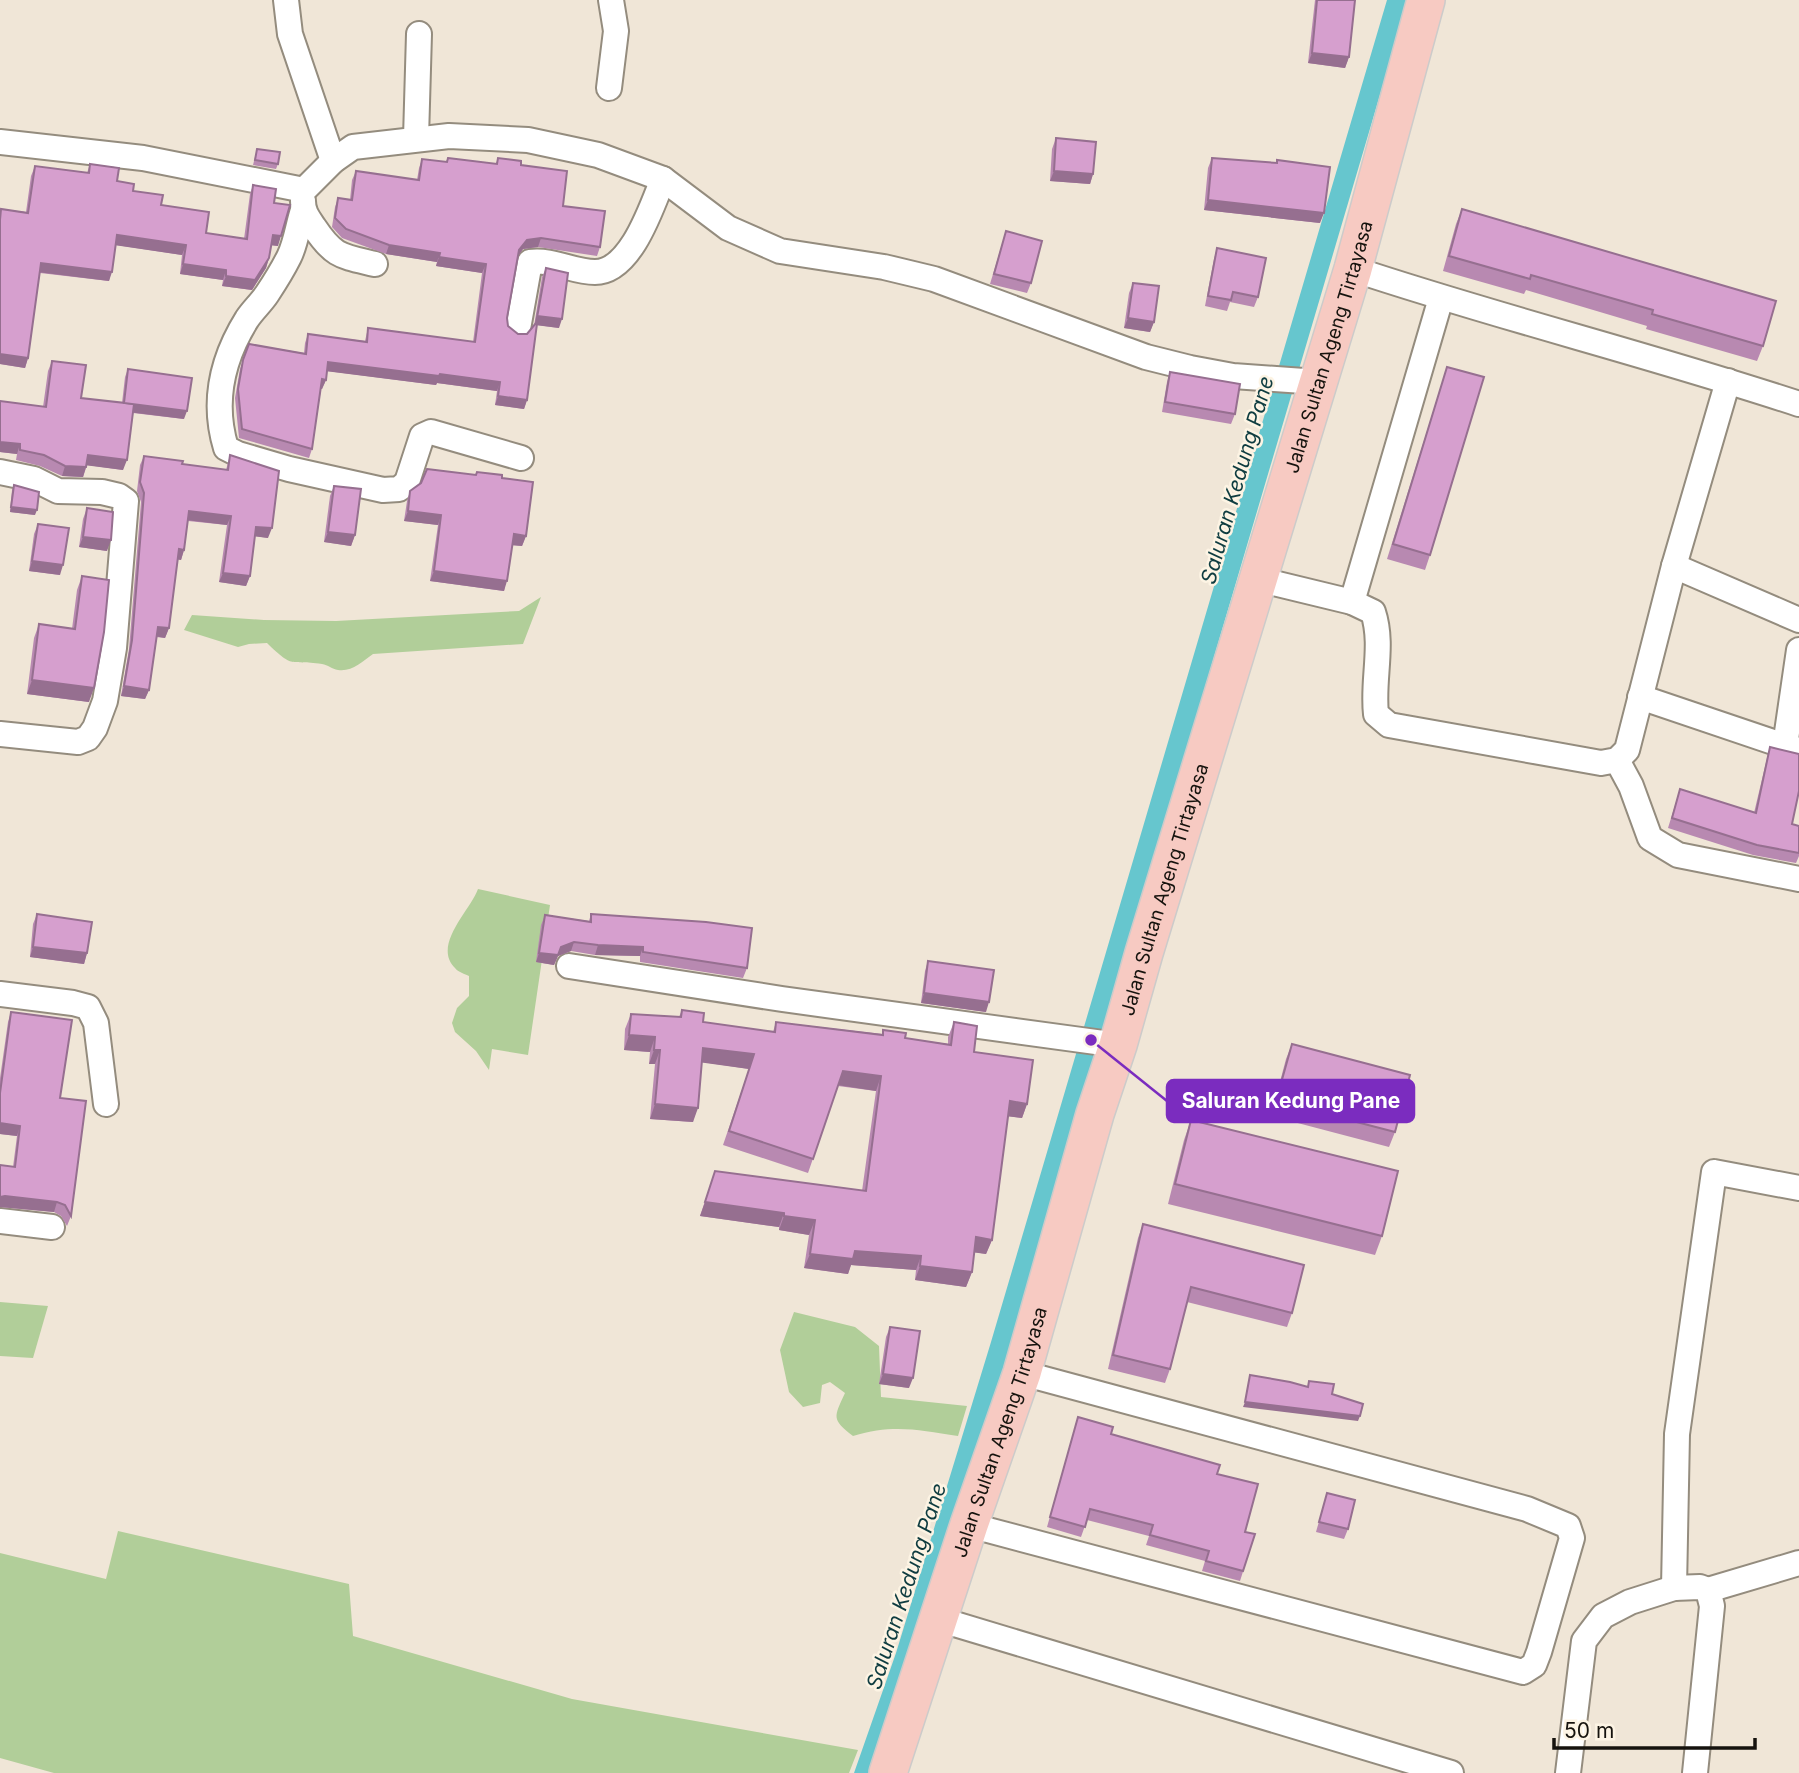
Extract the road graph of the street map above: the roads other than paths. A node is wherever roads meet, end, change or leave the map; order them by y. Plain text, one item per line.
1 (286, 0) edge
2 (611, 0) edge
3 (1426, 0) edge
4 (419, 34) dead end
5 (610, 88) dead end
6 (416, 138) junction
7 (0, 142) edge
8 (333, 161) junction
9 (663, 179) junction
10 (303, 200) junction
11 (375, 264) dead end
12 (1353, 269) junction
13 (1441, 298) junction
14 (517, 329) edge
15 (1728, 380) junction
16 (1310, 381) junction
17 (1799, 404) edge
18 (522, 458) dead end
19 (0, 472) edge
20 (1674, 566) junction
21 (1257, 579) junction
22 (1352, 602) junction
23 (1799, 620) edge
24 (1799, 650) edge
25 (1640, 697) junction
26 (0, 734) edge
27 (1792, 748) edge
28 (1617, 760) junction
29 (1799, 879) edge
30 (569, 966) dead end
31 (0, 994) edge
32 (1112, 1045) junction
33 (106, 1104) dead end
34 (1799, 1188) edge
35 (0, 1221) edge
36 (52, 1227) dead end
37 (1022, 1373) junction
38 (969, 1525) junction
39 (1799, 1563) edge
40 (1674, 1588) junction
41 (1708, 1590) junction
42 (938, 1619) junction
43 (888, 1773) edge
44 (1451, 1773) edge
45 (1568, 1773) edge
46 (1695, 1773) edge

1 - 8 street
2 - 5 street
3 - 12 main road, Jalan Sultan Ageng Tirtayasa
4 - 6 street
6 - 8 street
6 - 9 street
7 - 10 street
8 - 10 street
9 - 14 street
9 - 16 street
10 - 11 street
10 - 18 street
12 - 13 street
12 - 16 main road, Jalan Sultan Ageng Tirtayasa
13 - 15 street
13 - 22 street
15 - 17 street
15 - 20 street
16 - 21 main road, Jalan Sultan Ageng Tirtayasa
19 - 26 street
20 - 23 street
20 - 25 street
21 - 22 street
21 - 32 main road, Jalan Sultan Ageng Tirtayasa
22 - 28 street
24 - 27 street
25 - 27 street
25 - 28 street
28 - 29 street
30 - 32 street
31 - 33 street
32 - 37 main road, Jalan Sultan Ageng Tirtayasa
34 - 40 street
35 - 36 street
37 - 38 main road, Jalan Sultan Ageng Tirtayasa
37 - 38 street
38 - 42 main road, Jalan Sultan Ageng Tirtayasa
39 - 41 street
40 - 41 street
40 - 45 street
41 - 46 street
42 - 43 main road, Jalan Sultan Ageng Tirtayasa
42 - 44 street

